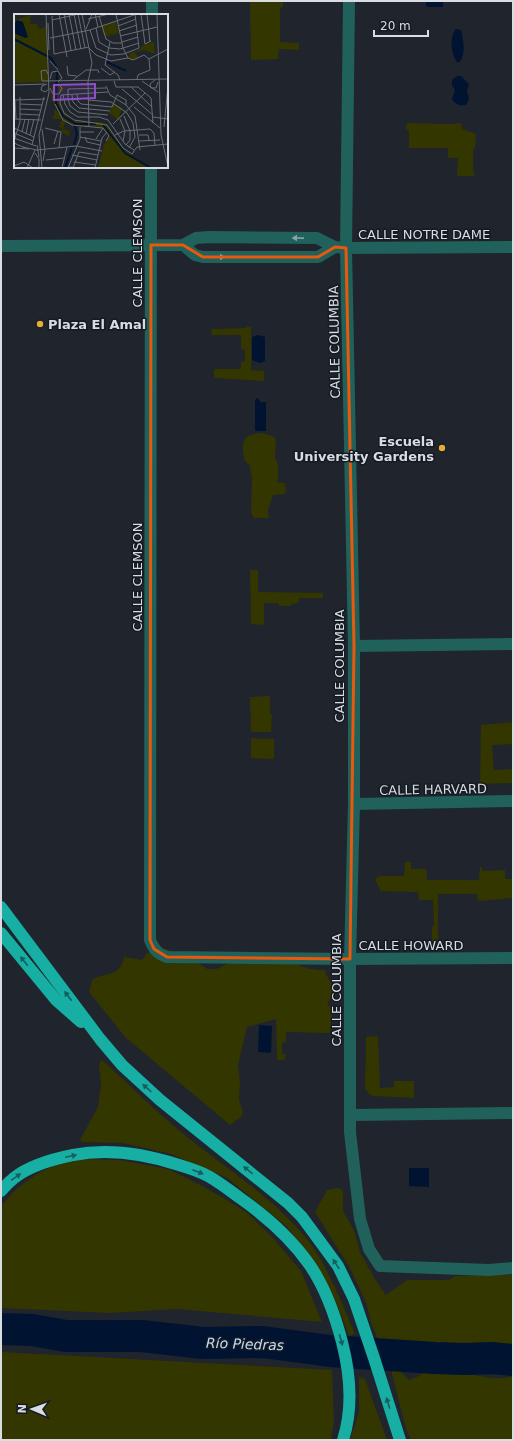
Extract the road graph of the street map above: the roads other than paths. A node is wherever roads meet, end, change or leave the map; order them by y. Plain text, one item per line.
1 (152, 1) edge
2 (349, 1) edge
3 (152, 14) edge
4 (151, 168) edge
5 (1, 246) edge
6 (151, 246) junction
7 (183, 246) junction
8 (341, 247) junction
9 (513, 248) edge
10 (513, 644) edge
11 (354, 646) junction
12 (513, 801) edge
13 (354, 804) junction
14 (1, 907) edge
15 (1, 933) edge
16 (188, 957) joint
17 (513, 958) edge
18 (350, 959) junction
19 (100, 1039) junction
20 (513, 1113) edge
21 (350, 1115) junction
22 (1, 1191) edge
23 (513, 1268) edge
24 (345, 1435) edge
25 (400, 1440) edge

1 - 3 street
2 - 8 street, CALLE COLUMBIA
4 - 6 street, CALLE CLEMSON
5 - 6 street
6 - 7 street
6 - 16 street, CALLE CLEMSON
8 -> 7 street
7 -> 8 street
8 - 9 street, CALLE NOTRE DAME
8 - 11 street, CALLE COLUMBIA
10 - 11 street
11 - 13 street, CALLE COLUMBIA
12 - 13 street, CALLE HARVARD
13 - 18 street, CALLE COLUMBIA
19 -> 14 highway
19 -> 15 highway
16 - 18 street, CALLE HOWARD
17 - 18 street, CALLE HOWARD
18 - 21 street, CALLE COLUMBIA
25 -> 19 highway
20 - 21 street
21 - 23 street, CALLE COLUMBIA
22 -> 24 highway

